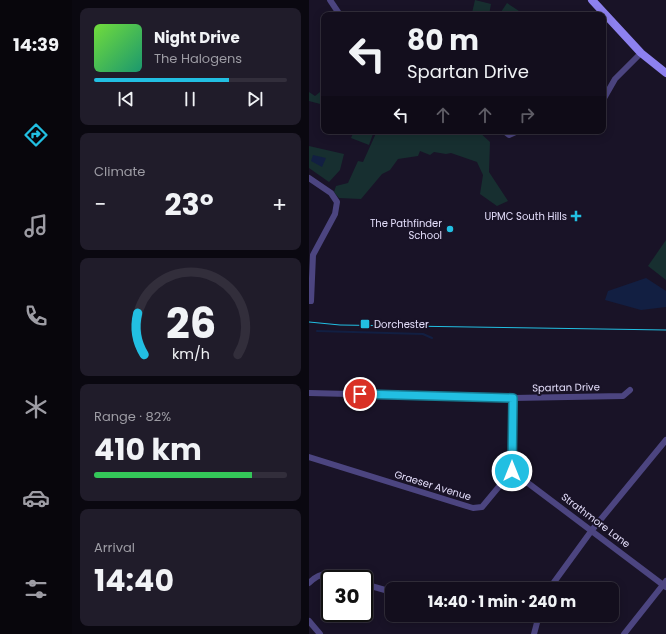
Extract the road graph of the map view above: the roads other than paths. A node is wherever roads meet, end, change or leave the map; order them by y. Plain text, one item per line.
1 (330, 0) edge
2 (592, 0) edge
3 (338, 12) edge
4 (603, 12) edge
5 (606, 15) edge
6 (641, 52) junction
7 (666, 74) edge
8 (606, 95) edge
9 (309, 178) edge
10 (310, 301) edge
11 (630, 390) dead end
12 (309, 393) edge
13 (513, 398) junction
14 (666, 440) edge
15 (309, 457) edge
16 (512, 471) junction
17 (592, 530) junction
18 (321, 575) edge
19 (554, 582) edge
20 (309, 583) edge
21 (665, 584) edge
22 (373, 587) edge
23 (385, 590) edge
24 (309, 621) edge
25 (537, 622) edge
26 (320, 634) edge
27 (534, 634) edge
28 (624, 634) edge

1 - 3 street
2 - 4 street
5 - 6 street
6 - 7 street
6 - 8 street
9 - 10 street
11 - 13 street, Spartan Drive
12 - 13 street, Spartan Drive
13 - 16 street
14 - 17 street
15 - 16 street, Graeser Avenue
16 - 17 street, Strathmore Lane
17 - 19 street
17 - 21 street, Strathmore Lane
18 - 20 street
21 - 28 street
22 - 23 street
24 - 26 street
25 - 27 street

